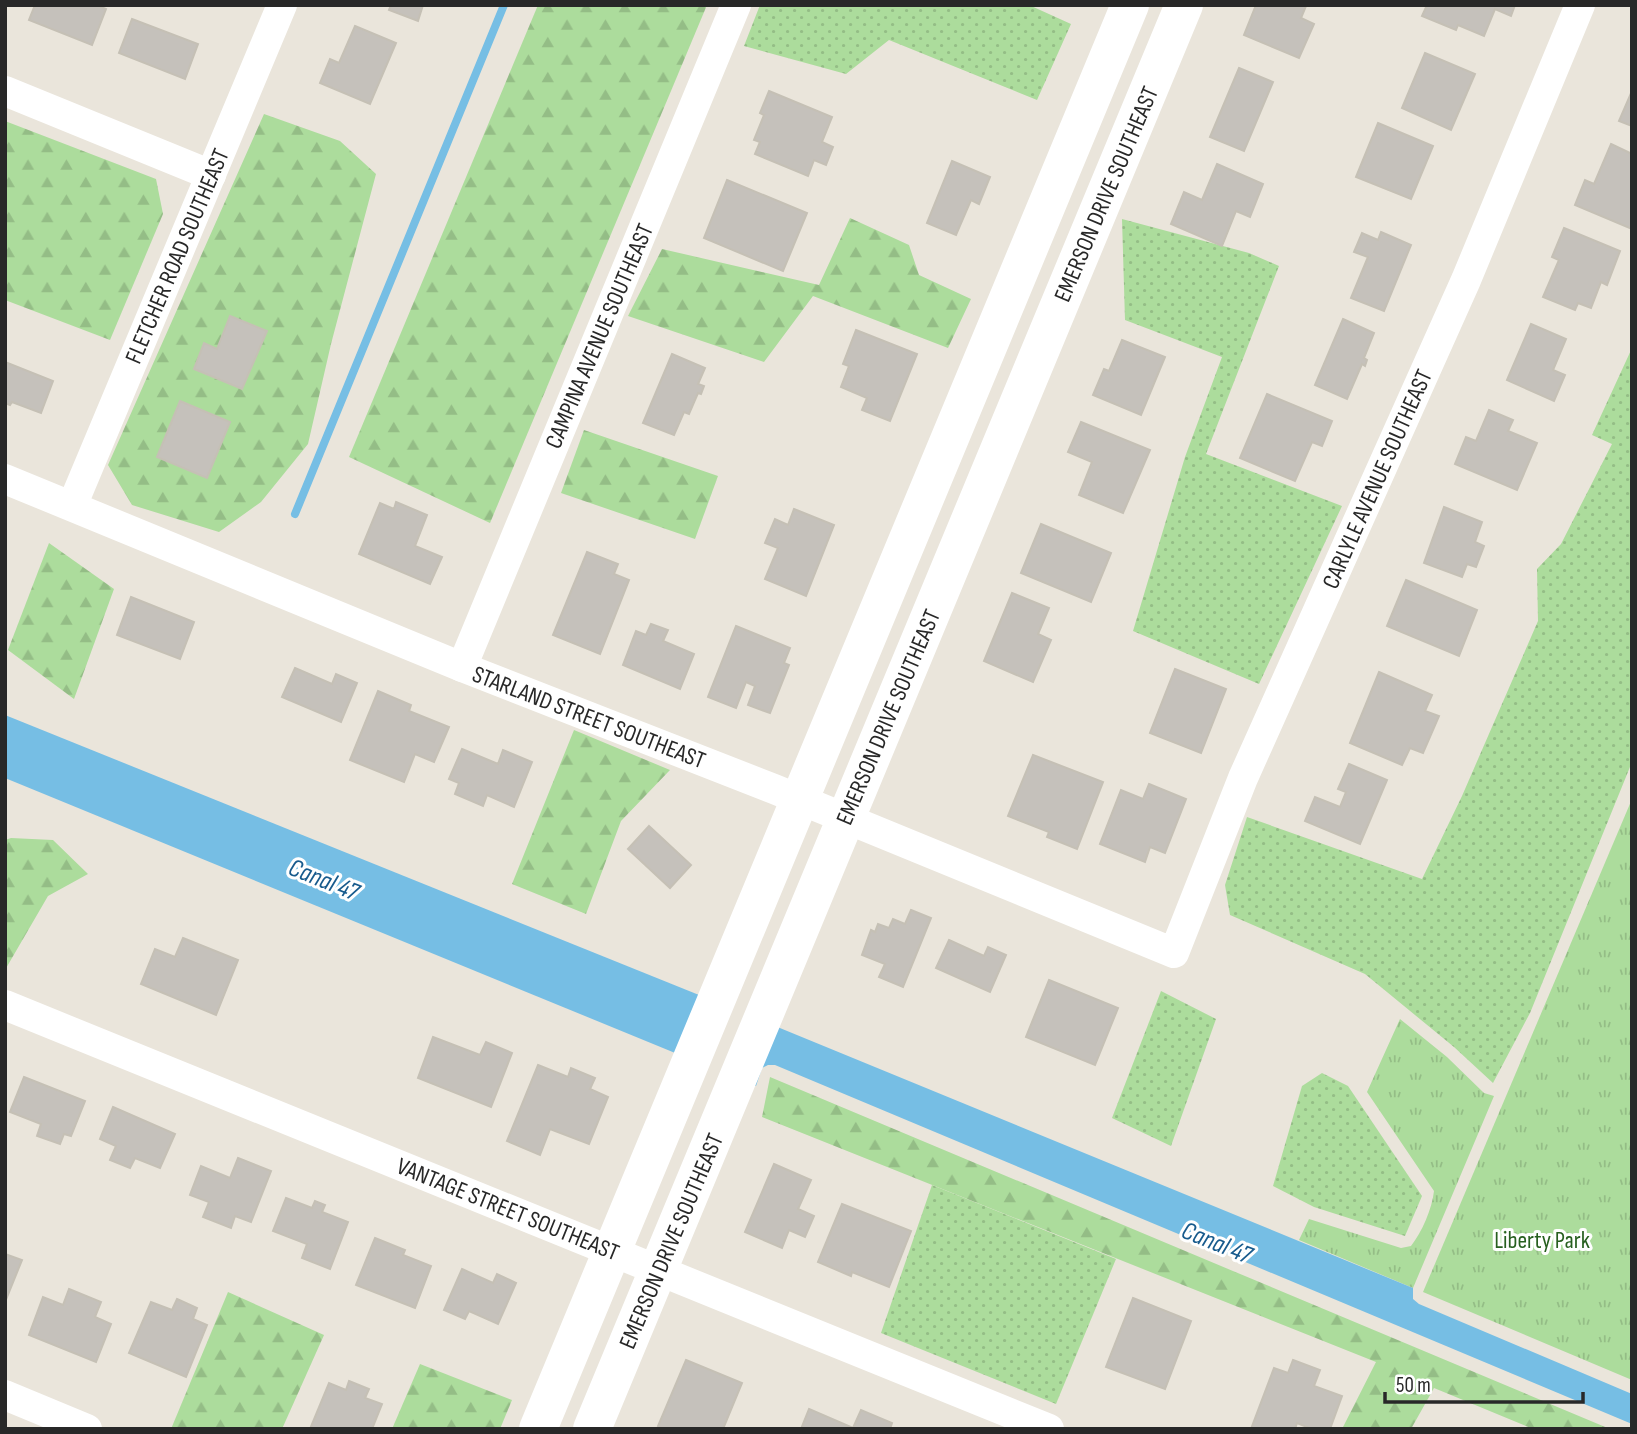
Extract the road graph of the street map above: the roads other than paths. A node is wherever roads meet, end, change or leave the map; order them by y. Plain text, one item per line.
1 (282, 5) edge
2 (736, 5) edge
3 (1130, 5) edge
4 (1184, 5) edge
5 (1580, 5) edge
6 (5, 91) edge
7 (211, 175) junction
8 (5, 479) edge
9 (72, 506) junction
10 (462, 667) junction
11 (801, 799) junction
12 (846, 819) junction
13 (1174, 953) joint
14 (5, 1005) edge
15 (613, 1252) junction
16 (659, 1272) junction
17 (5, 1395) edge
18 (982, 1416) edge
19 (88, 1429) edge
20 (538, 1429) edge
21 (592, 1429) edge
22 (1049, 1429) edge

1 - 7 street, FLETCHER ROAD SOUTHEAST
2 - 10 street, CAMPINA AVENUE SOUTHEAST
3 - 11 street, EMERSON DRIVE SOUTHEAST
4 - 12 street, EMERSON DRIVE SOUTHEAST
5 - 13 street, CARLYLE AVENUE SOUTHEAST
6 - 7 street
7 - 9 street, FLETCHER ROAD SOUTHEAST
8 - 9 street, STARLAND STREET SOUTHEAST
9 - 10 street, STARLAND STREET SOUTHEAST
10 - 11 street, STARLAND STREET SOUTHEAST
11 - 12 street, STARLAND STREET SOUTHEAST
11 - 15 street, EMERSON DRIVE SOUTHEAST
12 - 13 street, STARLAND STREET SOUTHEAST
12 - 16 street, EMERSON DRIVE SOUTHEAST
14 - 15 street, VANTAGE STREET SOUTHEAST
15 - 16 street, VANTAGE STREET SOUTHEAST
15 - 20 street, EMERSON DRIVE SOUTHEAST
16 - 18 street, VANTAGE STREET SOUTHEAST
16 - 21 street, EMERSON DRIVE SOUTHEAST
17 - 19 street
18 - 22 street, VANTAGE STREET SOUTHEAST

